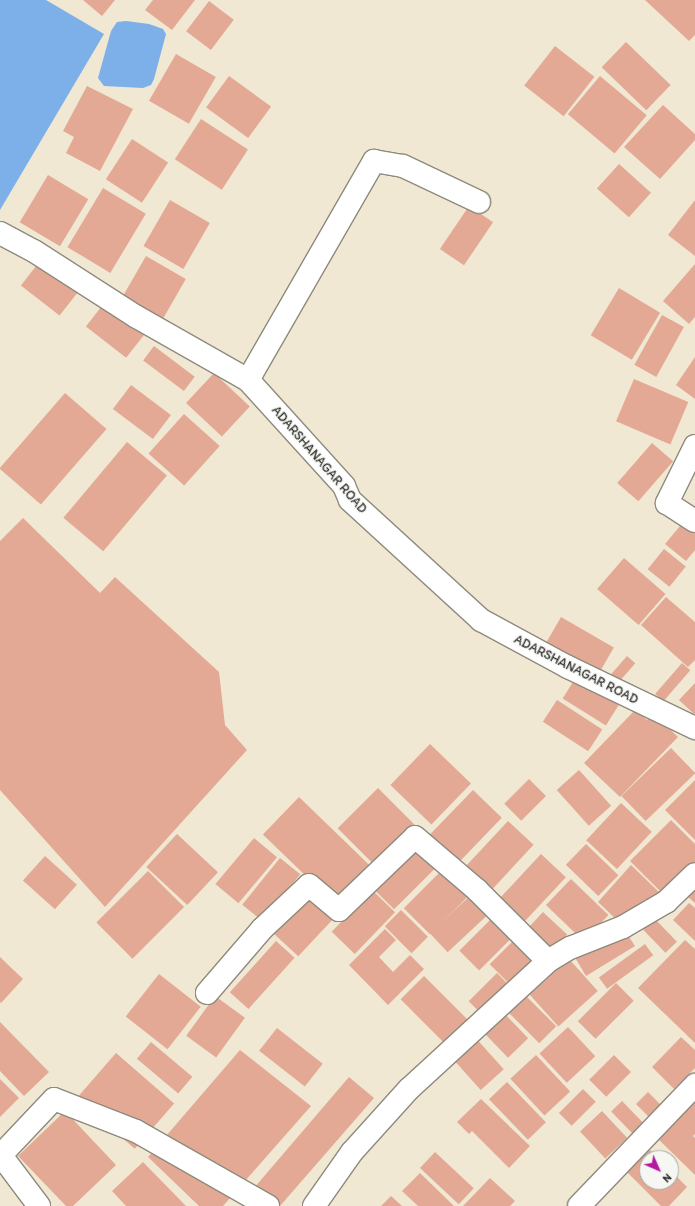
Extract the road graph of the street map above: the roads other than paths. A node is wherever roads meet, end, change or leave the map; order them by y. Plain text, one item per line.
1 (479, 202) dead end
2 (0, 233) edge
3 (248, 380) junction
4 (695, 446) edge
5 (695, 521) edge
6 (695, 728) edge
7 (695, 874) edge
8 (548, 961) junction
9 (207, 993) dead end
10 (695, 1085) edge
11 (1, 1154) edge
12 (39, 1206) edge
13 (268, 1206) edge
14 (314, 1206) edge
15 (579, 1206) edge

1 - 3 street
2 - 3 street, ADARSHANAGAR ROAD
3 - 6 street, ADARSHANAGAR ROAD
4 - 5 street
7 - 8 street
8 - 9 street
8 - 14 street
10 - 15 street
11 - 12 street
11 - 13 street

